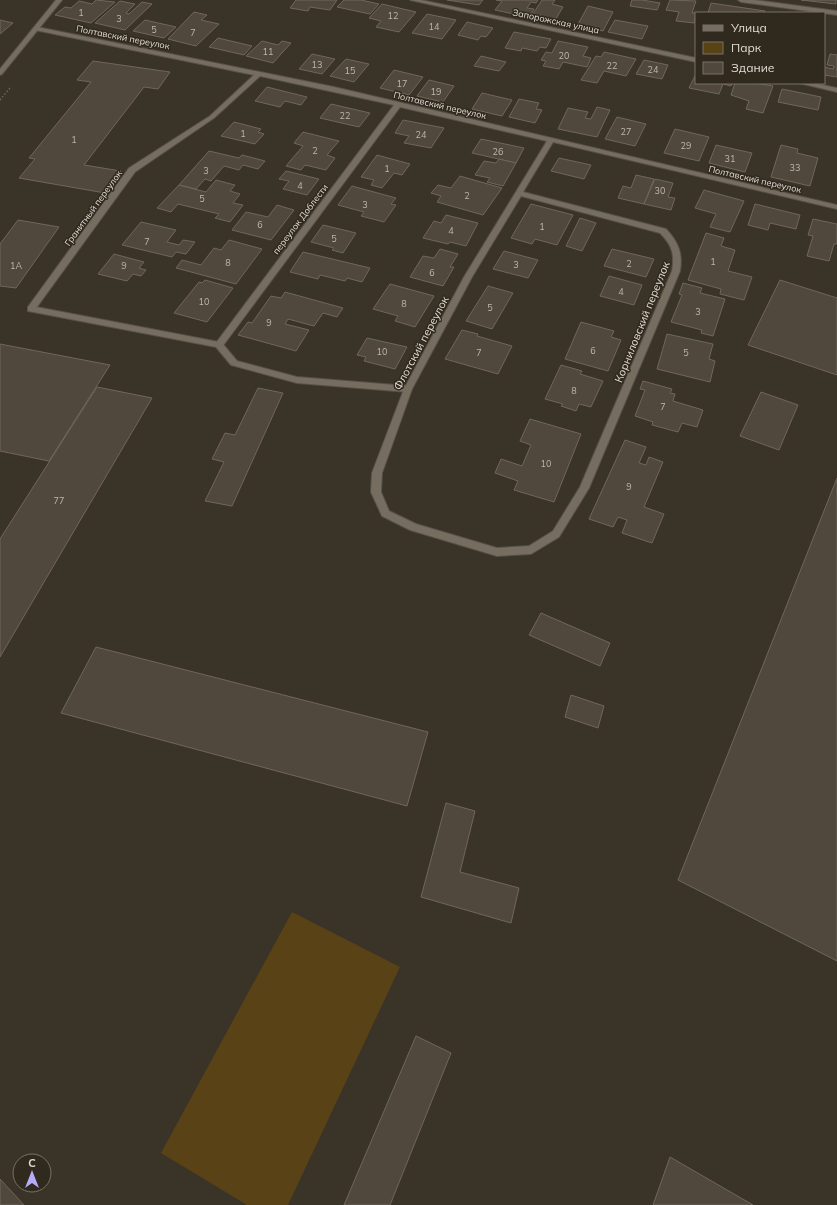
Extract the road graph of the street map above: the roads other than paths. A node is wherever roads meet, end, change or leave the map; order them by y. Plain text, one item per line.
1 (59, 0) edge
2 (413, 0) edge
3 (741, 0) edge
4 (837, 13) edge
5 (37, 29) junction
6 (695, 60) edge
7 (0, 73) edge
8 (259, 74) junction
9 (807, 84) edge
10 (837, 90) edge
11 (398, 105) junction
12 (551, 140) junction
13 (520, 193) junction
14 (837, 207) edge
15 (219, 345) junction
16 (408, 388) junction
17 (556, 534) joint

1 - 5 street
2 - 6 street, Запорожская улица
3 - 4 street
5 - 7 street
5 - 8 street, Полтавский переулок
8 - 11 street, Полтавский переулок
8 - 15 street, Гранитный переулок
9 - 10 street
11 - 12 street, Полтавский переулок
11 - 15 street, переулок Доблести
12 - 13 street, Флотский переулок
12 - 14 street, Полтавский переулок
13 - 16 street, Флотский переулок
13 - 17 street, Корниловский переулок
15 - 16 street
16 - 17 street, Флотский переулок

